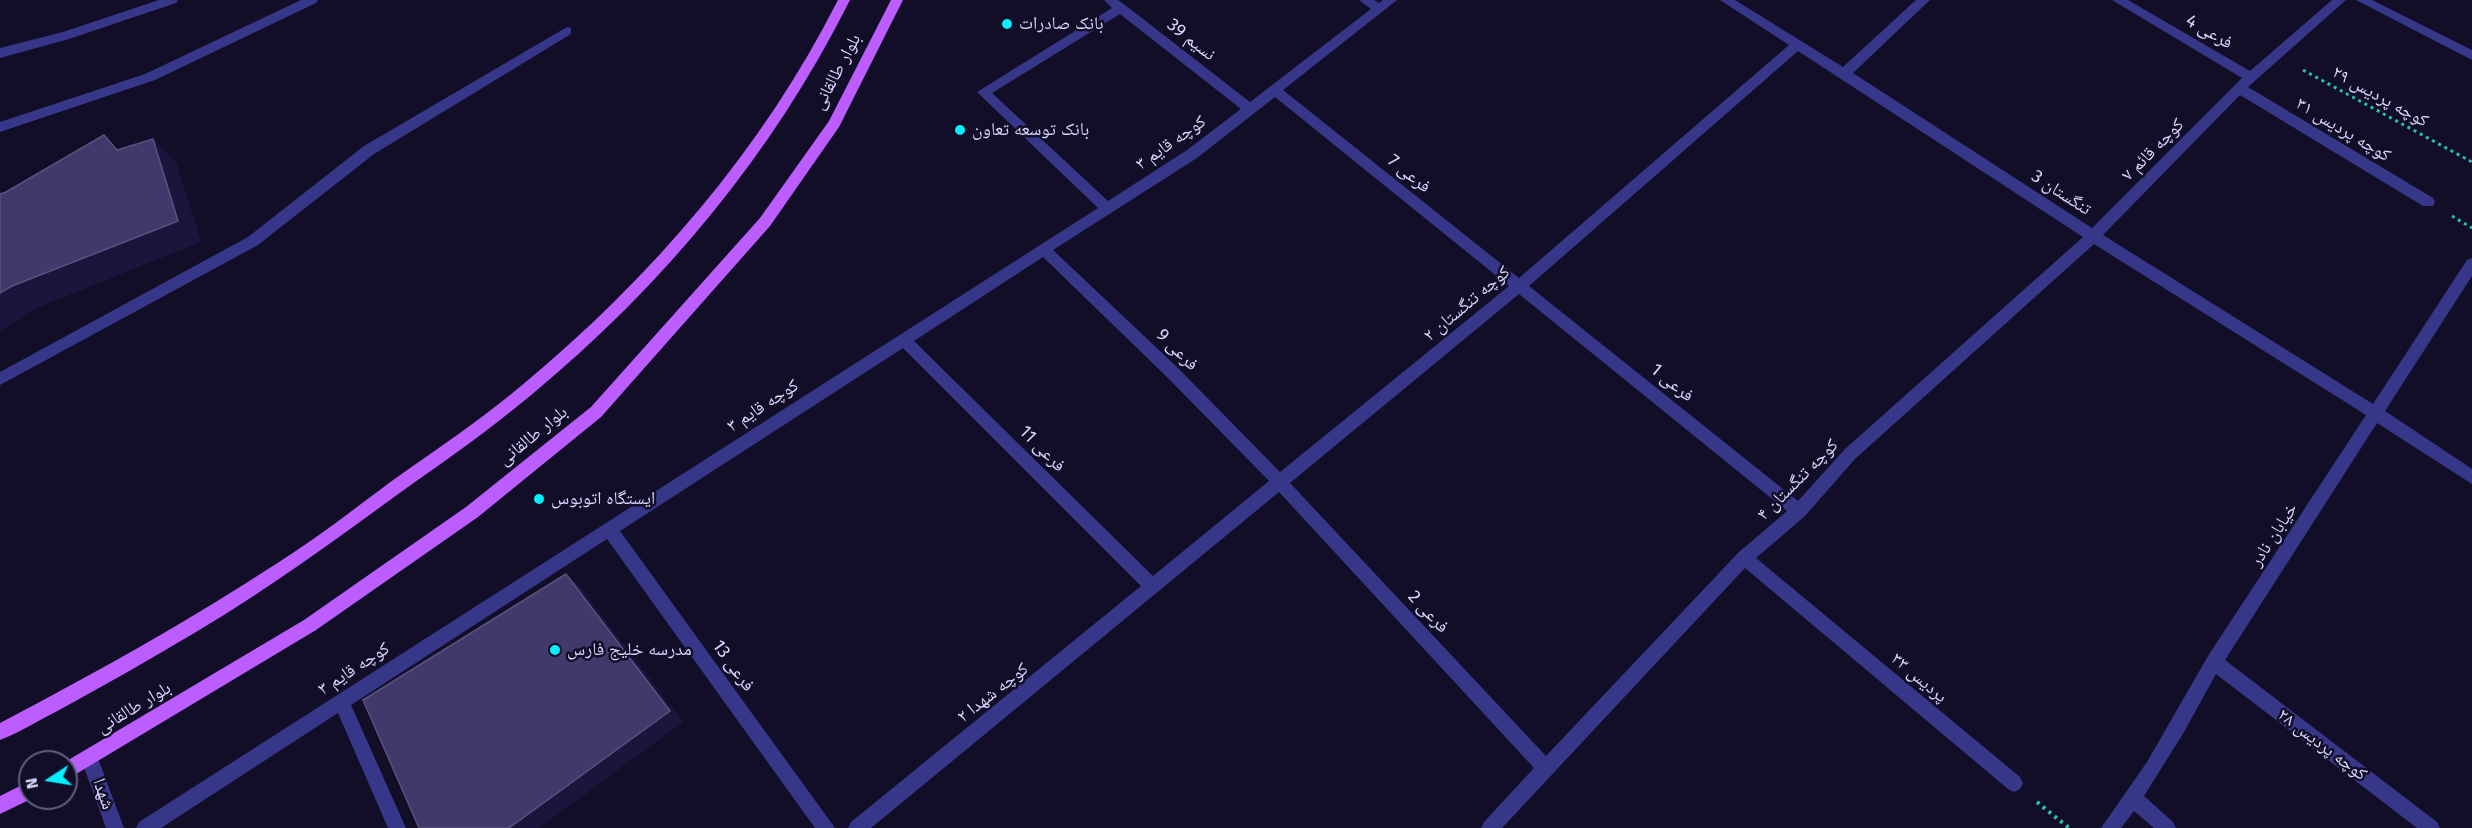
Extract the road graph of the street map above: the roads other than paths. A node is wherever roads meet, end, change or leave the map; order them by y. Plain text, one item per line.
1 (172, 0) edge
2 (312, 0) edge
3 (844, 0) edge
4 (897, 0) edge
5 (1365, 0) edge
6 (1726, 0) edge
7 (1924, 0) edge
8 (2118, 0) edge
9 (2340, 0) edge
10 (2362, 0) edge
11 (1116, 4) edge
12 (1385, 4) edge
13 (567, 31) dead end
14 (1798, 44) junction
15 (0, 53) edge
16 (2472, 55) edge
17 (1845, 73) junction
18 (2251, 77) junction
19 (2239, 88) junction
20 (1276, 91) junction
21 (1250, 109) junction
22 (0, 127) edge
23 (2428, 202) dead end
24 (1107, 208) junction
25 (2093, 236) junction
26 (1042, 249) junction
27 (2472, 264) edge
28 (1520, 285) junction
29 (903, 339) junction
30 (0, 379) edge
31 (2378, 413) junction
32 (2472, 477) edge
33 (1280, 482) junction
34 (1798, 511) junction
35 (609, 528) junction
36 (1744, 558) junction
37 (1153, 587) junction
38 (2214, 662) junction
39 (341, 701) junction
40 (0, 732) edge
41 (90, 759) junction
42 (78, 765) edge
43 (1547, 769) junction
44 (2014, 783) road end
45 (18, 796) edge
46 (2134, 799) junction
47 (0, 805) edge
48 (115, 828) edge
49 (145, 828) edge
50 (397, 828) edge
51 (826, 828) edge
52 (857, 828) edge
53 (1490, 828) edge
54 (2110, 828) edge
55 (2168, 828) edge
56 (2431, 828) edge

1 - 15 street
2 - 22 street
3 - 40 main road, بلوار طالقانی
4 - 41 main road, بلوار طالقانی
5 - 12 street
6 - 14 street, تنگستان 3
7 - 17 street
8 - 18 street, فرعی 4
9 - 18 street, کوچه قائم ۷
10 - 16 street
11 - 21 street, نسیم 39
11 - 24 street
12 - 20 street, کوچه قایم ۳
13 - 30 street
14 - 17 street, تنگستان 3
14 - 28 street, کوچه تنگستان ۲
17 - 25 street, تنگستان 3
18 - 19 street, کوچه قائم ۷
19 - 23 street, کوچه پردیس ۳۱
19 - 25 street, کوچه قائم ۷
20 - 21 street, کوچه قایم ۳
20 - 28 street, فرعی 7
21 - 24 street, کوچه قایم ۳
24 - 26 street, کوچه قایم ۳
25 - 31 street, تنگستان 3
25 - 34 street, کوچه تنگستان ۴
26 - 29 street, کوچه قایم ۳
26 - 33 street, فرعی 9
27 - 31 street, خیابان نادر
28 - 33 street, کوچه تنگستان ۲
28 - 34 street, فرعی 1
29 - 35 street, کوچه قایم ۳
29 - 37 street, فرعی 11
31 - 32 street, تنگستان 3
31 - 38 street, خیابان نادر
33 - 37 street, کوچه تنگستان ۲
33 - 43 street, فرعی 2
34 - 36 street, کوچه تنگستان ۴
35 - 39 street, کوچه قایم ۳
35 - 51 street, فرعی 13
36 - 43 street, کوچه تنگستان ۴
36 - 44 street, پردیس ۳۳
37 - 52 street, کوچه شهدا ۲
38 - 46 street, خیابان نادر
38 - 56 street, کوچه پردیس ۲۸
39 - 49 street, کوچه قایم ۳
39 - 50 street
41 - 42 main road, بلوار طالقانی
41 - 48 street, شهدا
43 - 53 street, کوچه تنگستان ۴
45 - 47 main road
46 - 54 street, خیابان نادر
46 - 55 street

